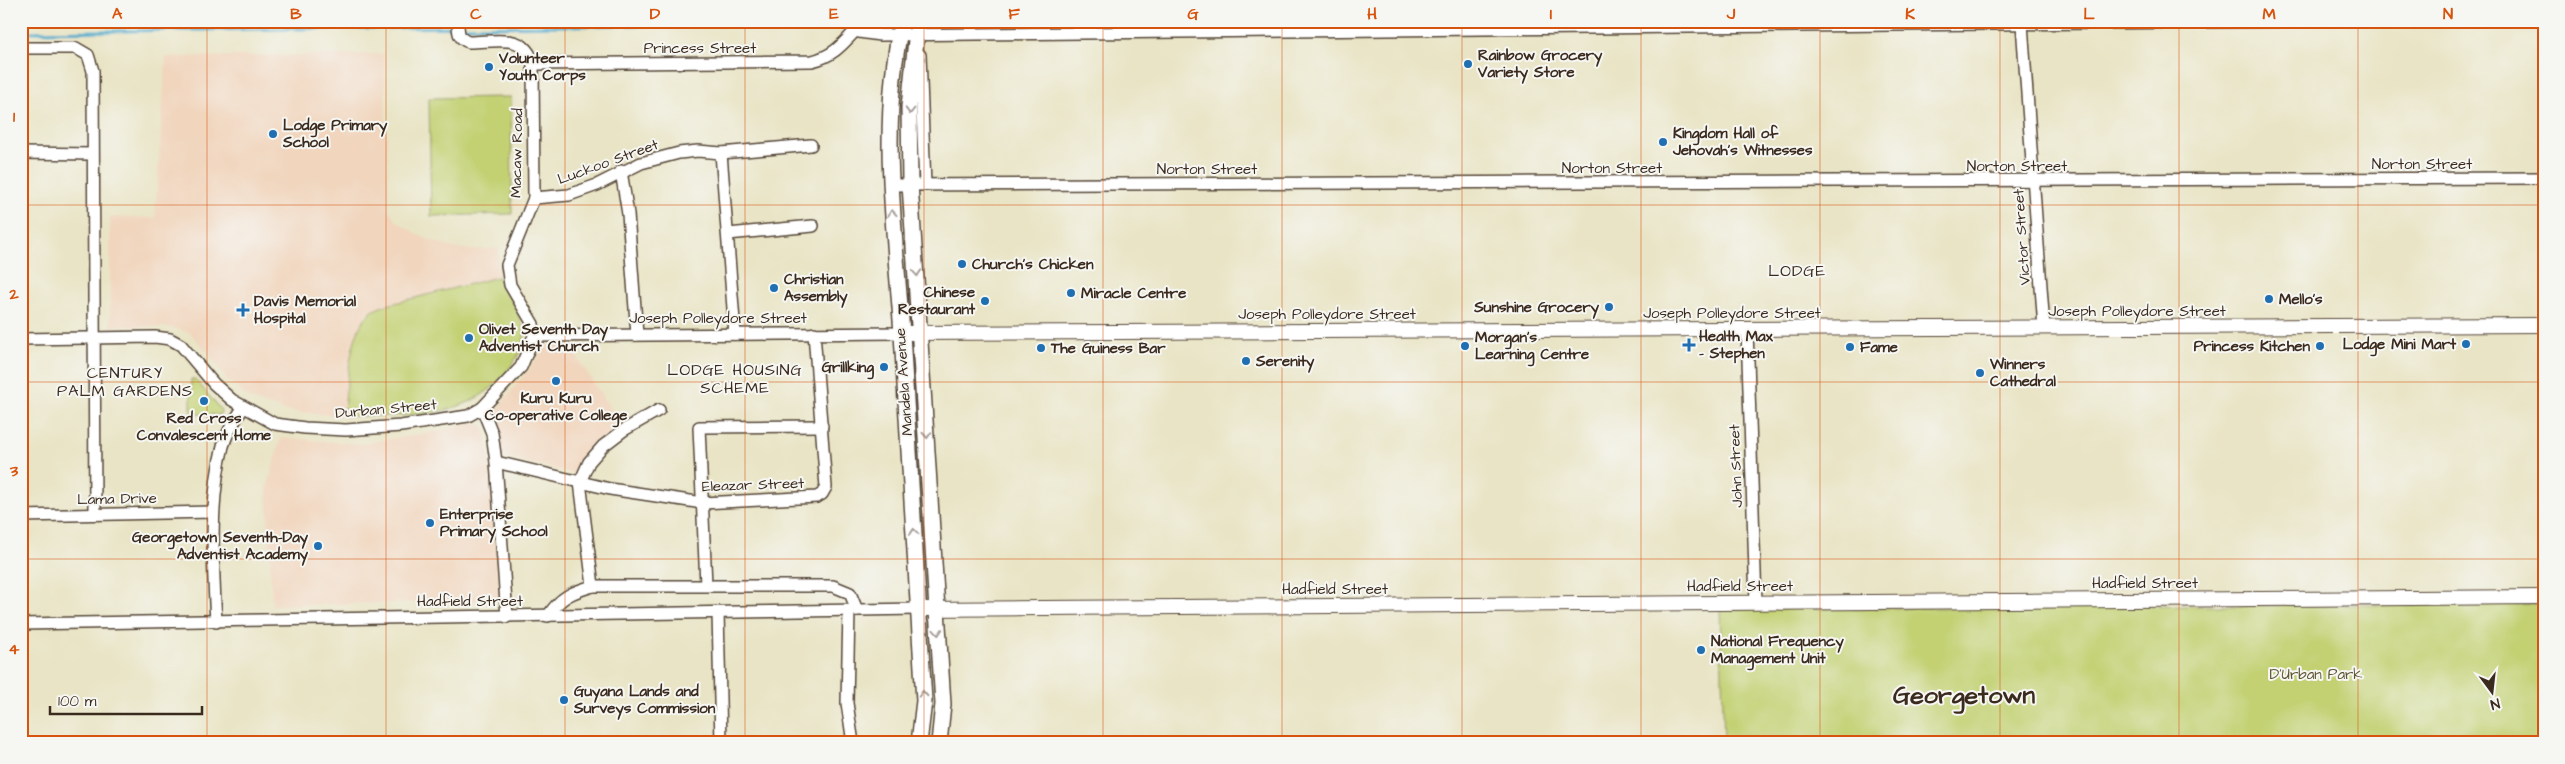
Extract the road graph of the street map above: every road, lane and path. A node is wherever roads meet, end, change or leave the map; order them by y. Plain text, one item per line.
1 (2296, 21) edge
2 (458, 22) edge
3 (2022, 24) junction
4 (852, 26) edge
5 (900, 27) edge
6 (917, 29) edge
7 (21, 48) edge
8 (532, 64) junction
9 (811, 145) dead end
10 (21, 153) edge
11 (92, 154) junction
12 (721, 154) junction
13 (620, 171) junction
14 (2544, 178) edge
15 (2033, 181) junction
16 (890, 185) junction
17 (918, 185) junction
18 (534, 198) junction
19 (813, 226) dead end
20 (728, 234) junction
21 (2544, 325) edge
22 (2044, 328) junction
23 (1747, 329) junction
24 (921, 332) junction
25 (814, 333) junction
26 (901, 333) junction
27 (735, 334) junction
28 (637, 335) junction
29 (534, 336) junction
30 (21, 339) edge
31 (92, 339) junction
32 (243, 408) junction
33 (482, 408) junction
34 (659, 410) dead end
35 (822, 426) junction
36 (496, 462) junction
37 (580, 482) junction
38 (703, 503) junction
39 (213, 512) junction
40 (96, 514) junction
41 (21, 516) edge
42 (706, 585) junction
43 (593, 586) junction
44 (2544, 597) edge
45 (1756, 602) junction
46 (936, 608) junction
47 (918, 609) junction
48 (853, 611) junction
49 (718, 612) junction
50 (548, 616) junction
51 (507, 617) junction
52 (216, 622) junction
53 (21, 624) edge
54 (721, 743) edge
55 (853, 743) edge
56 (919, 743) edge
57 (939, 743) edge

1 - 3 street
2 - 8 street, Macaw Road
3 - 6 street
3 - 15 street, Victor Street
4 - 5 street
4 - 8 street, Princess Street
5 - 6 street
5 - 16 main road, Mandela Avenue
6 - 17 main road, Mandela Avenue
7 - 11 street
8 - 18 street, Macaw Road
9 - 12 street, Luckoo Street
10 - 11 street
11 - 31 street
12 - 13 street, Luckoo Street
12 - 20 street
13 - 18 street, Luckoo Street
13 - 28 street
14 - 15 street, Norton Street
15 - 17 street, Norton Street
15 - 22 street, Victor Street
16 - 17 street, Norton Street
26 -> 16 main road, Mandela Avenue
17 -> 24 main road, Mandela Avenue
18 - 29 street, Macaw Road
19 - 20 street
20 - 27 street
21 - 22 street, Joseph Polleydore Street
22 - 23 street, Joseph Polleydore Street
23 - 24 street, Joseph Polleydore Street
23 - 45 street, John Street
24 - 26 street, Joseph Polleydore Street
24 -> 46 main road, Mandela Avenue
25 - 26 street, Joseph Polleydore Street
25 - 27 street, Joseph Polleydore Street
25 - 35 street, Eleazar Street
47 -> 26 main road, Mandela Avenue
27 - 28 street, Joseph Polleydore Street
28 - 29 street, Joseph Polleydore Street
29 - 33 street, Durban Street
30 - 31 street, Durban Street
31 - 32 street, Durban Street
31 - 40 street
32 - 33 street, Durban Street
32 - 39 street
33 - 36 street
34 - 37 street
35 - 38 street, Eleazar Street
35 - 38 street
36 - 37 street, Eleazar Street
36 - 51 street
37 - 38 street, Eleazar Street
37 - 43 street
38 - 42 street
39 - 40 street, Lama Drive
39 - 52 street
40 - 41 street, Lama Drive
42 - 43 street
42 - 48 street
43 - 50 street
44 - 45 street, Hadfield Street
45 - 46 street, Hadfield Street
46 - 47 street, Hadfield Street
46 -> 57 main road, Mandela Avenue
47 - 48 street, Hadfield Street
56 -> 47 main road, Mandela Avenue
48 - 49 street, Hadfield Street
48 - 55 street
49 - 50 street, Hadfield Street
49 - 54 street
50 - 51 street, Hadfield Street
51 - 52 street, Hadfield Street
52 - 53 street, Hadfield Street

